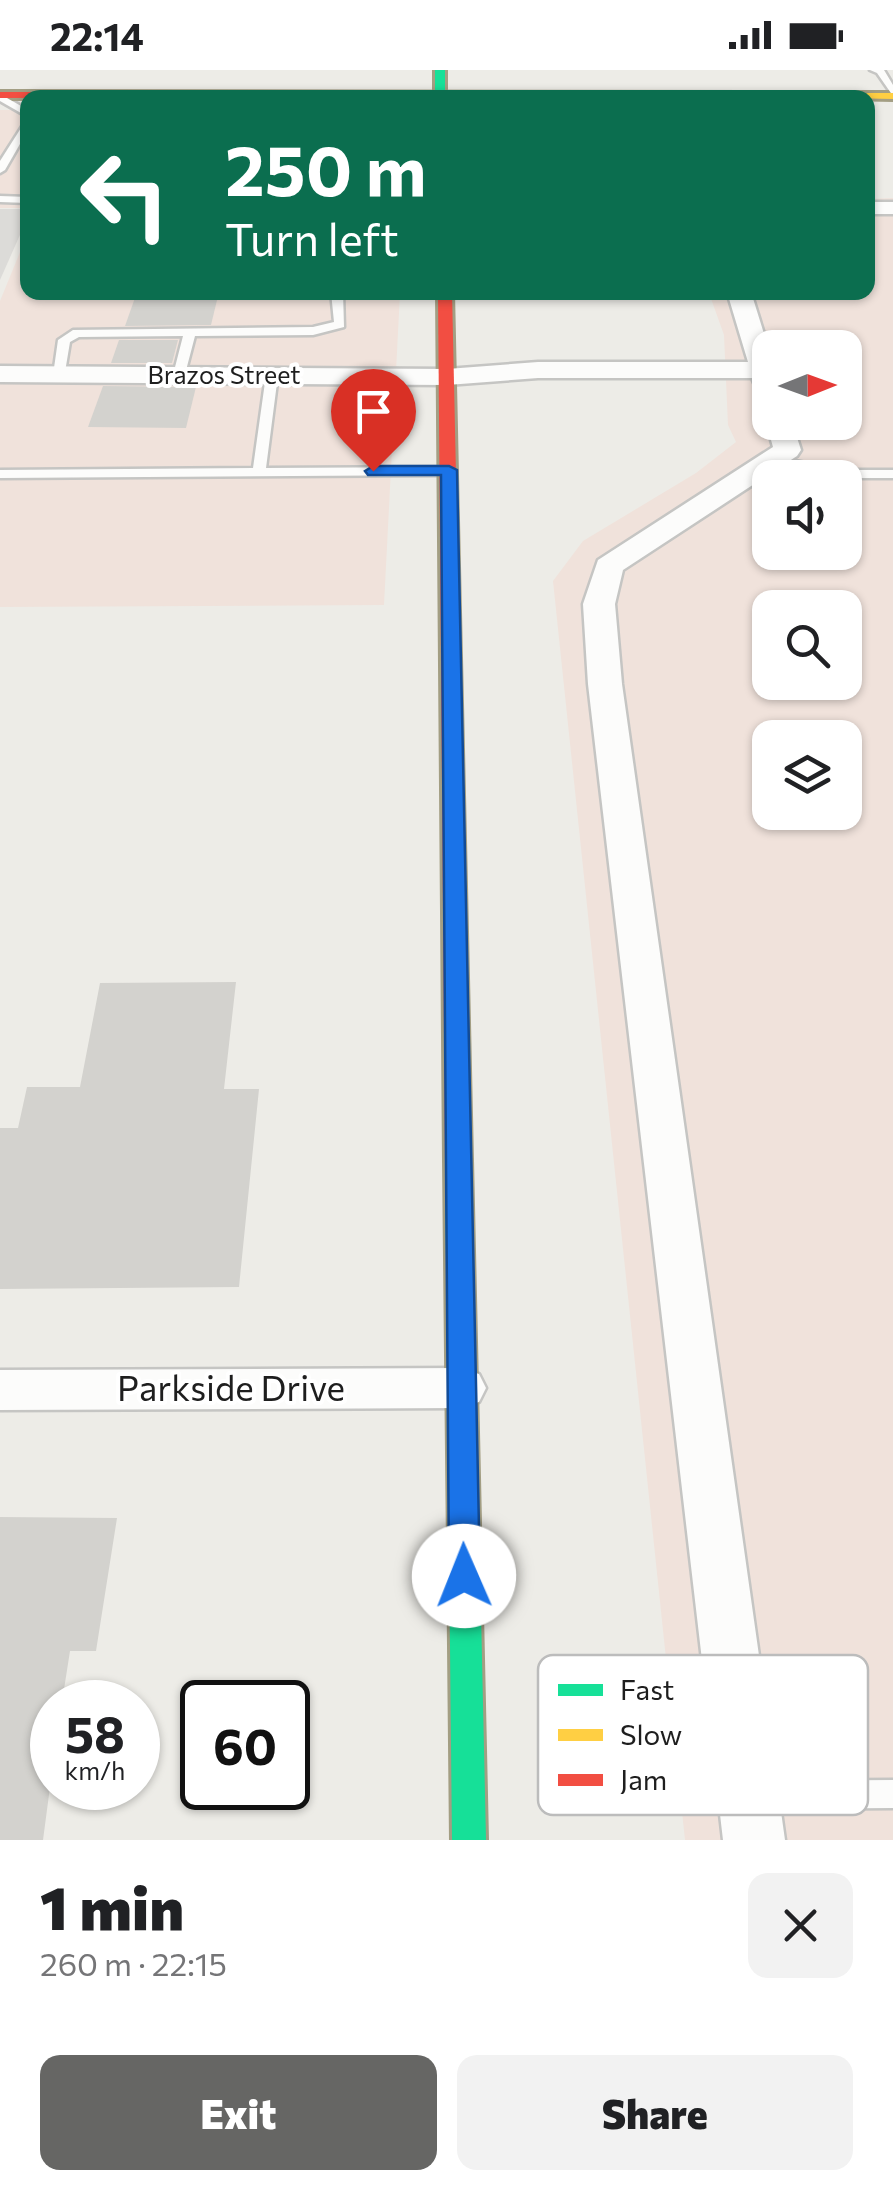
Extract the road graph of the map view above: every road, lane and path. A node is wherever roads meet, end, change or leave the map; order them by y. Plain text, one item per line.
1 (893, 70) edge
2 (877, 71) edge
3 (396, 72) edge
4 (484, 72) edge
5 (330, 90) edge
6 (565, 90) edge
7 (893, 94) edge
8 (20, 132) edge
9 (0, 170) edge
10 (337, 300) edge
11 (446, 300) edge
12 (741, 300) edge
13 (190, 331) junction
14 (752, 335) edge
15 (0, 374) edge
16 (59, 374) junction
17 (272, 374) junction
18 (179, 375) junction
19 (447, 377) junction
20 (752, 387) edge
21 (775, 441) edge
22 (449, 470) junction
23 (259, 472) junction
24 (0, 474) edge
25 (893, 474) edge
26 (461, 1388) junction
27 (0, 1390) edge
28 (730, 1655) edge
29 (893, 1794) edge
30 (868, 1798) edge
31 (469, 1840) edge

1 - 2 lane
2 - 7 lane
3 - 5 main road
4 - 6 main road
8 - 9 lane
10 - 13 lane
11 - 19 main road
12 - 14 street
13 - 16 lane
13 - 18 lane
15 - 16 street, Brazos Street
16 - 18 street, Brazos Street
17 - 18 street, Brazos Street
17 - 19 street, Brazos Street
17 - 23 lane
19 - 20 street, Brazos Street
19 - 22 main road
21 - 25 lane
21 - 28 street
22 - 23 lane
22 - 26 main road
23 - 24 lane
26 - 27 street, Parkside Drive
26 - 31 main road
29 - 30 lane

